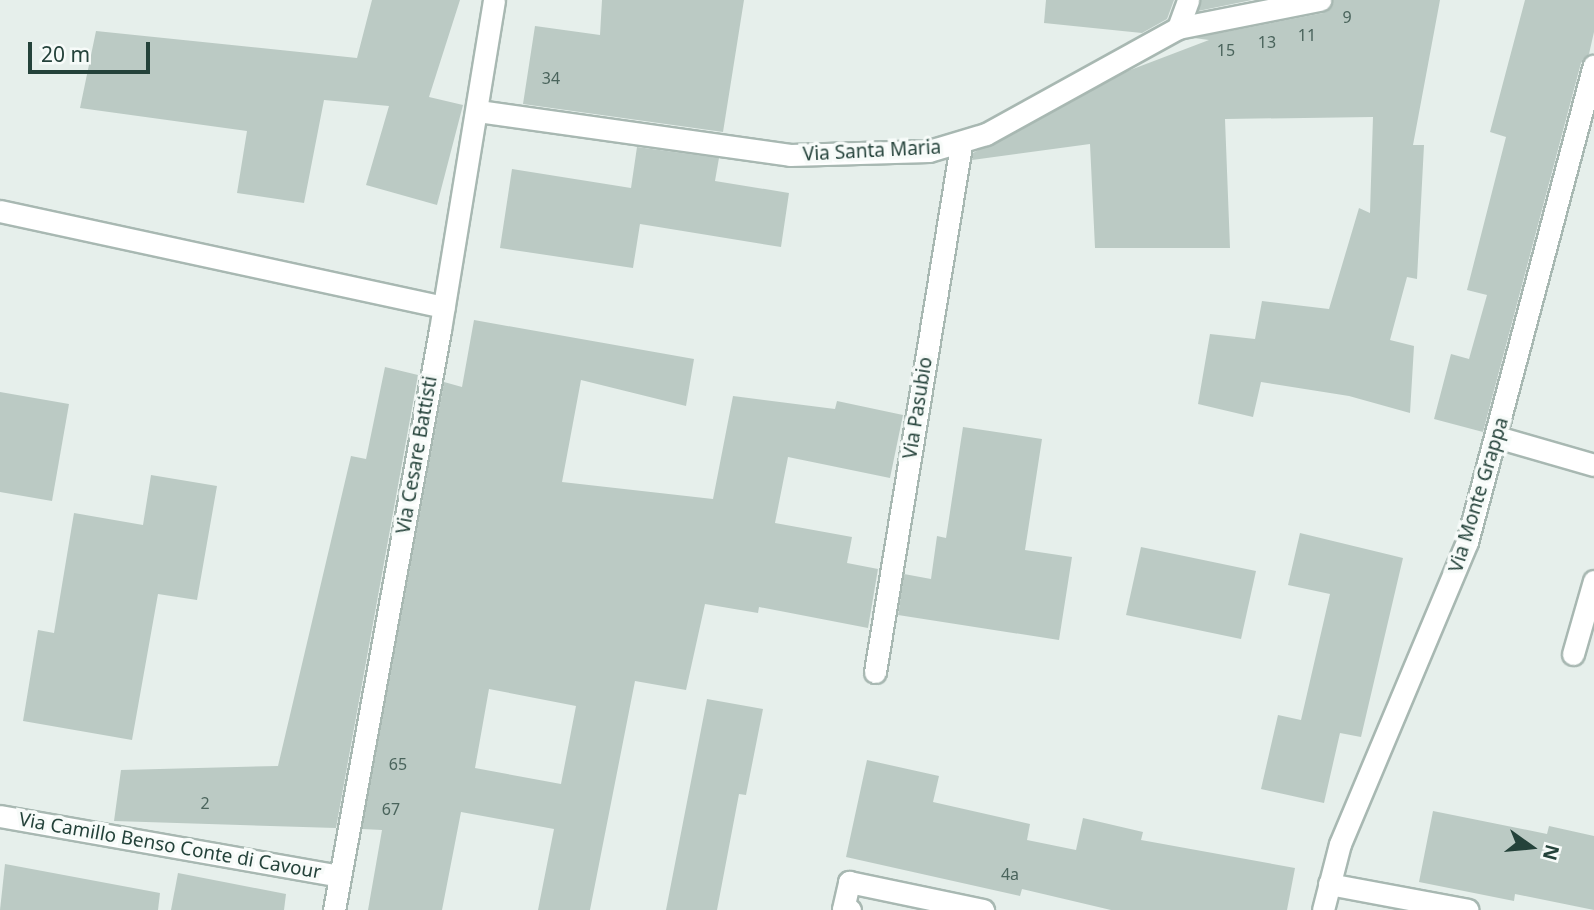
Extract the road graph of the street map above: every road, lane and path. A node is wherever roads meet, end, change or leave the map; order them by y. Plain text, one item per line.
1 (494, 0) edge
2 (1188, 0) edge
3 (1320, 0) edge
4 (1178, 28) junction
5 (1594, 66) edge
6 (478, 111) junction
7 (961, 145) junction
8 (0, 211) edge
9 (444, 307) junction
10 (1497, 437) junction
11 (1594, 465) edge
12 (1594, 581) edge
13 (1573, 654) dead end
14 (875, 672) dead end
15 (0, 816) edge
16 (340, 876) junction
17 (1329, 884) junction
18 (334, 910) edge
19 (850, 910) edge
20 (982, 910) edge
21 (1324, 910) edge
22 (1468, 910) edge

1 - 6 street, Via Cesare Battisti
2 - 4 street
3 - 4 street, Via Santa Maria
4 - 7 street, Via Santa Maria
5 - 10 street, Via Monte Grappa
6 - 7 street, Via Santa Maria
6 - 9 street, Via Cesare Battisti
7 - 14 street, Via Pasubio
8 - 9 street
9 - 16 street, Via Cesare Battisti
10 - 11 street
10 - 17 street, Via Monte Grappa
12 - 13 street
15 - 16 street, Via Camillo Benso Conte di Cavour
16 - 18 street, Via Cesare Battisti
17 - 21 street, Via Monte Grappa
17 - 22 street
19 - 20 street

